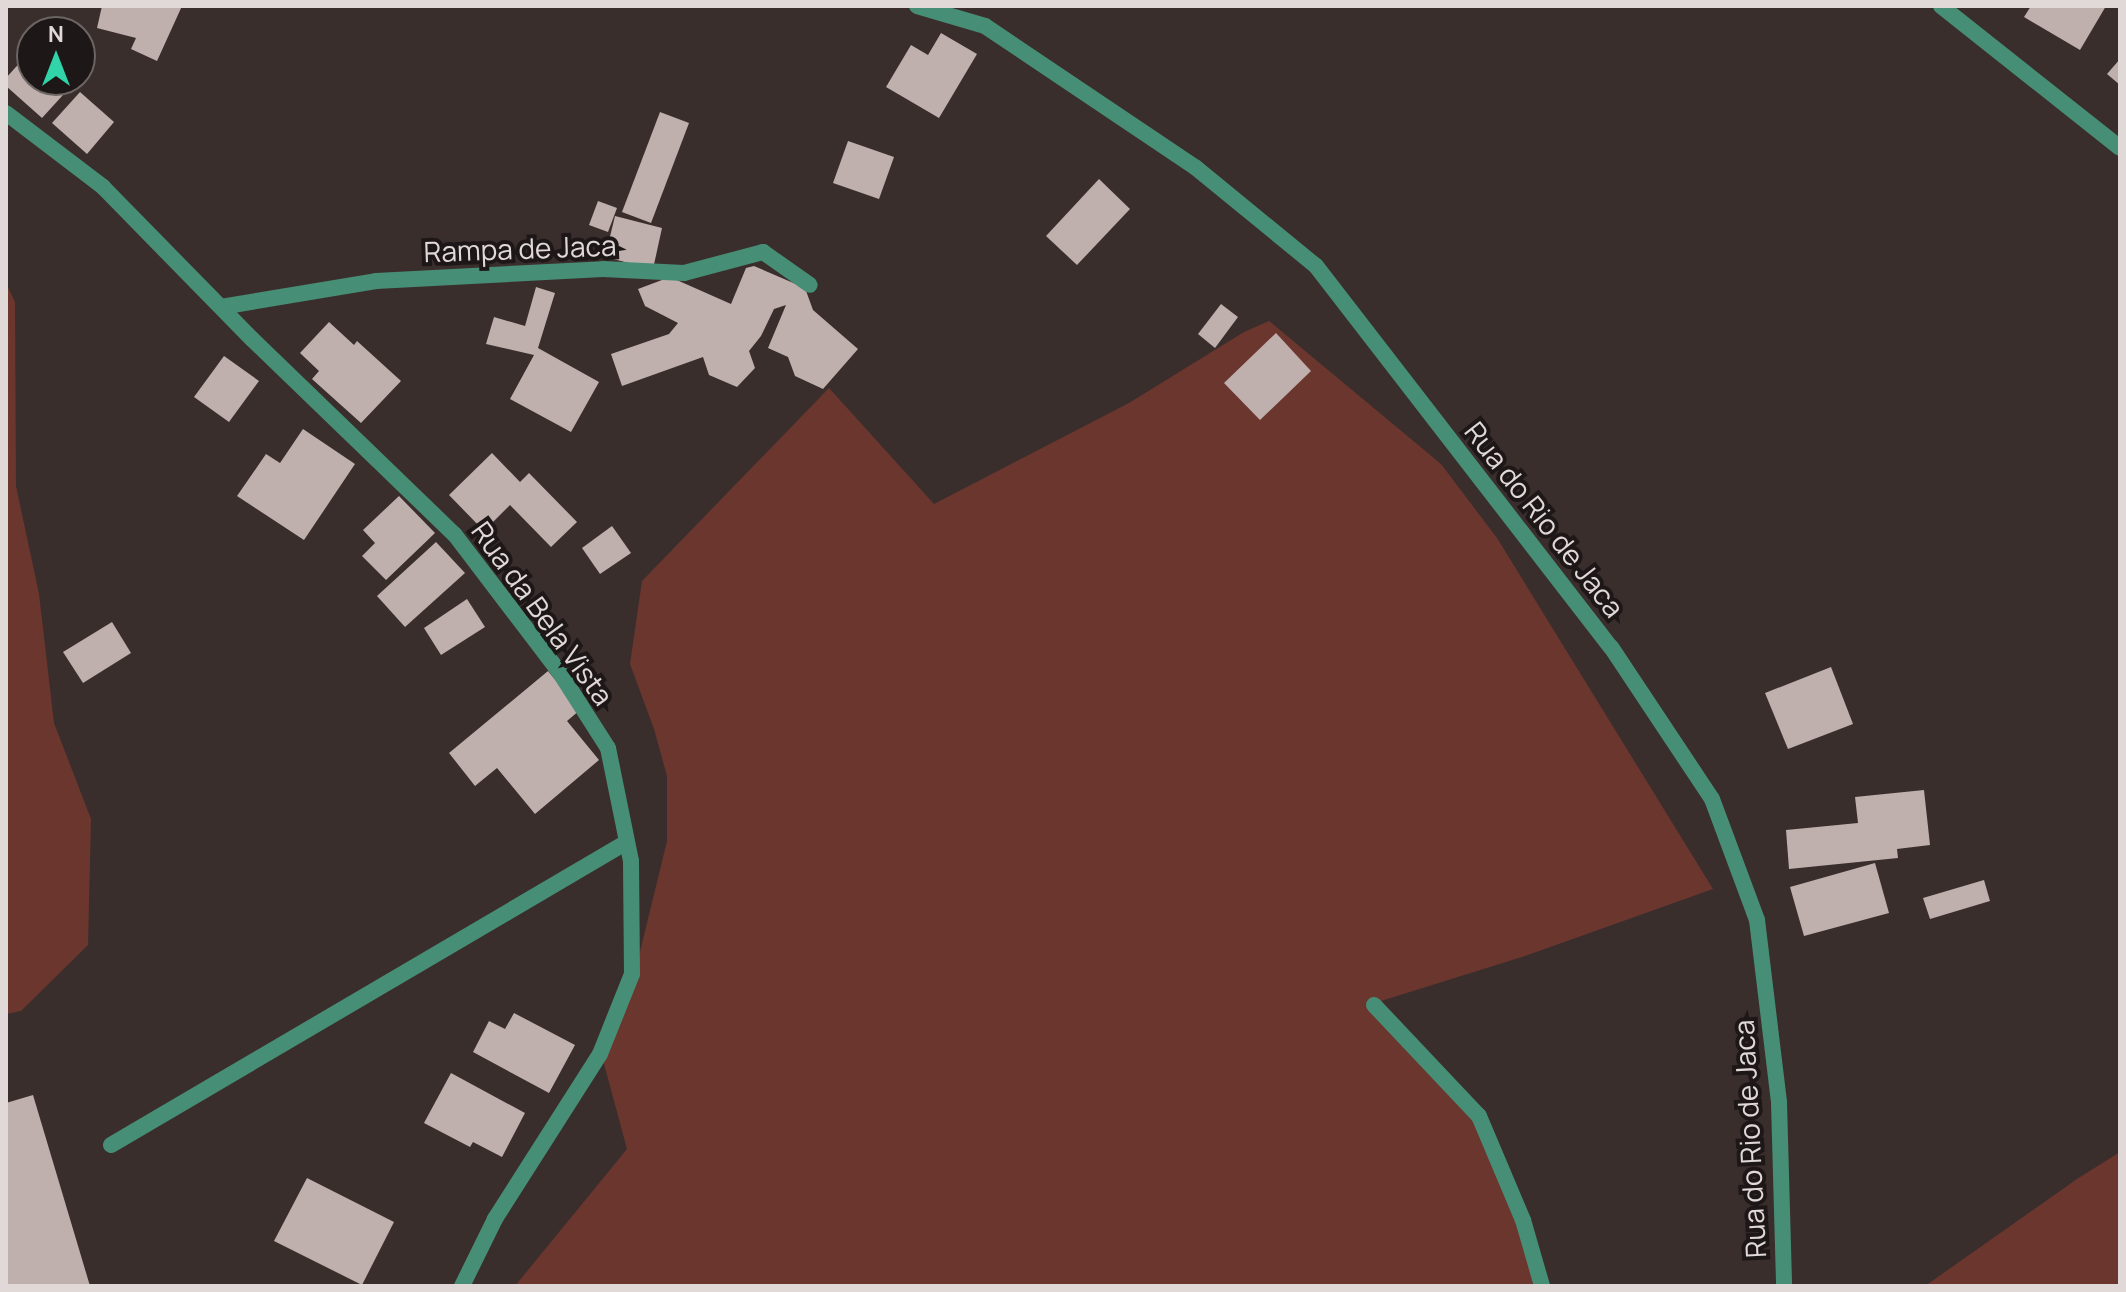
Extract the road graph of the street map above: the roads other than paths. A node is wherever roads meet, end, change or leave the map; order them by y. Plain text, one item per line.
1 (917, 6) edge
2 (1941, 6) edge
3 (6, 113) edge
4 (2120, 148) edge
5 (810, 285) dead end
6 (221, 307) junction
7 (627, 842) junction
8 (1374, 1005) dead end
9 (111, 1145) dead end
10 (462, 1286) edge
11 (1542, 1286) edge
12 (1784, 1286) edge

1 - 12 street, Rua do Rio de Jaca
2 - 4 street
3 - 6 street, Rua da Bela Vista
5 - 6 street, Rampa de Jaca
6 - 7 street, Rua da Bela Vista
7 - 9 street
7 - 10 street, Rua da Bela Vista
8 - 11 street

